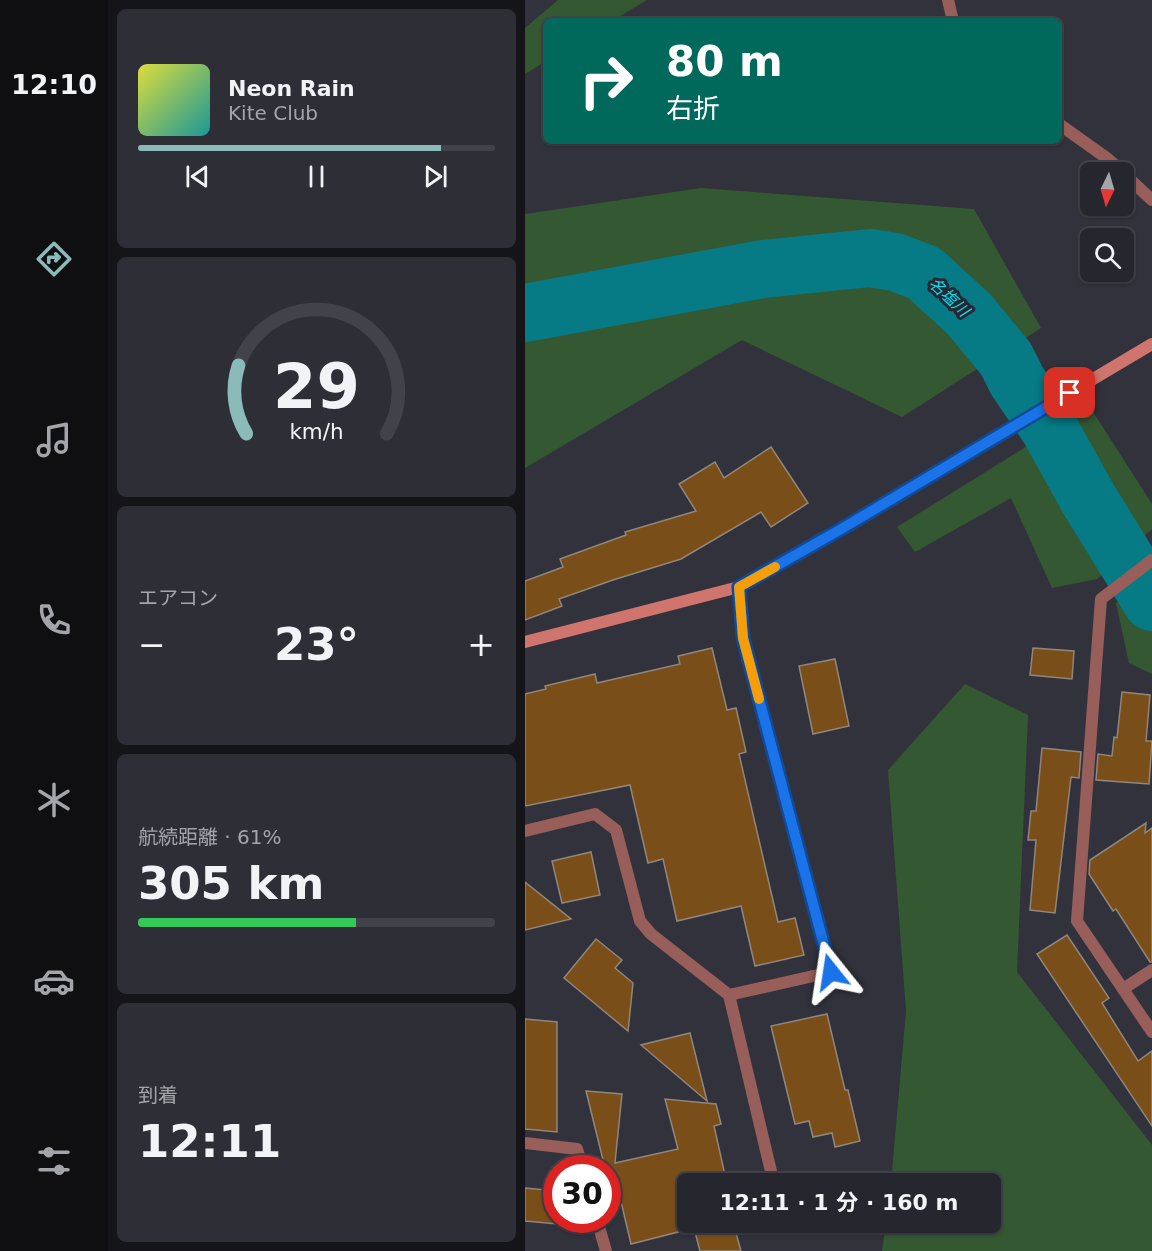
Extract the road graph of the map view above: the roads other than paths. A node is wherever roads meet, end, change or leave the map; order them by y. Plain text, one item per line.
1 (948, 0) edge
2 (952, 18) edge
3 (1062, 126) edge
4 (1111, 162) edge
5 (1134, 183) edge
6 (1152, 200) edge
7 (1152, 344) edge
8 (1152, 560) edge
9 (739, 587) junction
10 (525, 642) edge
11 (525, 831) edge
12 (1152, 970) edge
13 (1123, 989) junction
14 (729, 995) junction
15 (1152, 1032) edge
16 (525, 1143) edge
17 (579, 1155) edge
18 (771, 1173) edge
19 (601, 1233) edge
20 (606, 1251) edge

1 - 2 street
3 - 4 street
5 - 6 street
7 - 9 street
8 - 13 street
9 - 10 street
9 - 14 street
11 - 14 street
12 - 13 street
13 - 15 street
14 - 18 street
16 - 17 street
19 - 20 street

